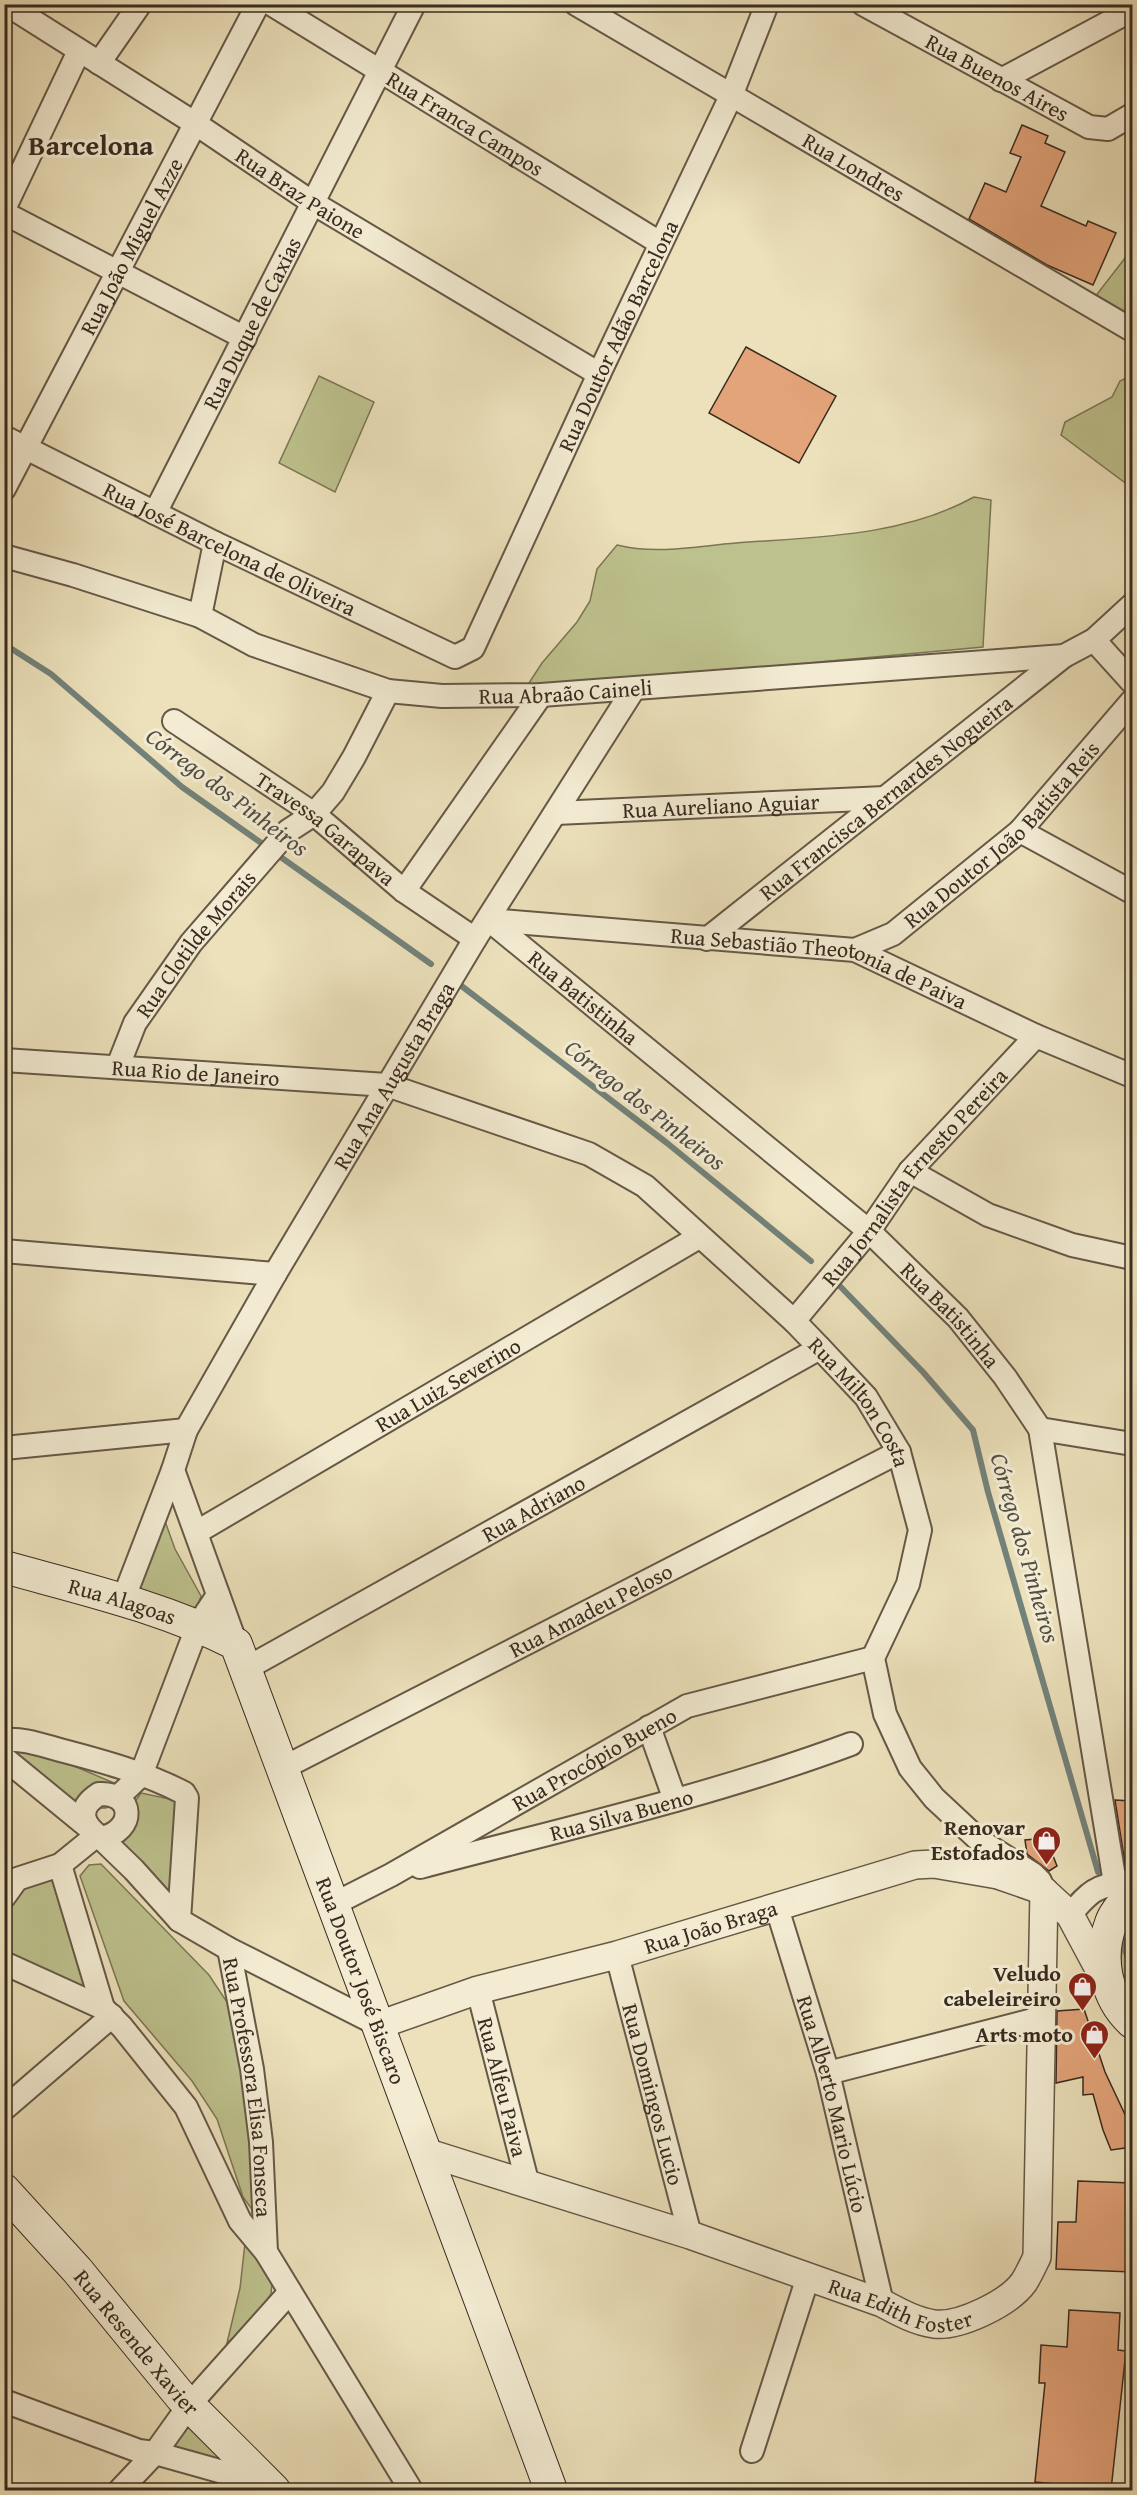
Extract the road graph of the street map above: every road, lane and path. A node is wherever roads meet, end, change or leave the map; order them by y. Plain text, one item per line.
1 (6, 4) edge
2 (140, 4) edge
3 (258, 4) edge
4 (271, 4) edge
5 (414, 4) edge
6 (576, 4) edge
7 (767, 4) edge
8 (863, 4) edge
9 (1132, 10) edge
10 (79, 51) junction
11 (99, 63) junction
12 (380, 72) junction
13 (1001, 80) junction
14 (731, 96) junction
15 (1132, 115) edge
16 (195, 124) junction
17 (313, 203) junction
18 (4, 208) edge
19 (4, 213) edge
20 (660, 243) junction
21 (118, 272) junction
22 (1132, 330) edge
23 (245, 338) junction
24 (599, 374) junction
25 (4, 437) edge
26 (26, 448) junction
27 (4, 489) edge
28 (155, 513) junction
29 (215, 543) junction
30 (4, 556) edge
31 (1132, 605) edge
32 (200, 616) junction
33 (1094, 640) junction
34 (1064, 656) junction
35 (455, 657) joint
36 (1132, 682) edge
37 (633, 690) junction
38 (388, 691) junction
39 (541, 695) junction
40 (1132, 701) edge
41 (174, 721) dead end
42 (885, 798) junction
43 (556, 813) junction
44 (310, 816) junction
45 (1020, 831) junction
46 (404, 891) junction
47 (1132, 892) edge
48 (489, 920) junction
49 (475, 939) junction
50 (707, 939) junction
51 (855, 950) junction
52 (1036, 1036) junction
53 (4, 1060) edge
54 (118, 1066) junction
55 (1132, 1076) edge
56 (387, 1085) junction
57 (910, 1170) junction
58 (869, 1231) junction
59 (699, 1237) junction
60 (4, 1251) edge
61 (1132, 1258) edge
62 (275, 1274) junction
63 (794, 1321) junction
64 (820, 1348) junction
65 (1040, 1429) junction
66 (186, 1430) junction
67 (1132, 1444) edge
68 (4, 1448) edge
69 (899, 1452) junction
70 (173, 1470) junction
71 (197, 1532) junction
72 (4, 1567) edge
73 (218, 1595) junction
74 (123, 1600) junction
75 (198, 1625) junction
76 (241, 1656) junction
77 (873, 1658) junction
78 (648, 1727) junction
79 (4, 1740) edge
80 (851, 1744) dead end
81 (4, 1758) edge
82 (281, 1769) junction
83 (141, 1774) junction
84 (118, 1797) junction
85 (675, 1800) junction
86 (95, 1833) junction
87 (60, 1865) junction
88 (391, 1875) junction
89 (1127, 1886) edge
90 (1044, 1891) junction
91 (4, 1897) edge
92 (334, 1904) junction
93 (777, 1908) junction
94 (1070, 1915) junction
95 (179, 1920) junction
96 (1043, 1923) junction
97 (229, 1949) junction
98 (617, 1955) junction
99 (4, 1963) edge
100 (1108, 1986) junction
101 (478, 1990) junction
102 (107, 2012) junction
103 (1041, 2018) junction
104 (379, 2025) junction
105 (1130, 2026) edge
106 (828, 2073) junction
107 (4, 2109) edge
108 (425, 2152) junction
109 (528, 2185) junction
110 (4, 2190) edge
111 (690, 2235) junction
112 (266, 2252) junction
113 (808, 2277) junction
114 (290, 2292) junction
115 (882, 2303) junction
116 (4, 2401) edge
117 (190, 2404) junction
118 (752, 2451) dead end
119 (155, 2453) junction
120 (271, 2487) edge
121 (120, 2490) edge
122 (411, 2490) edge
123 (551, 2490) edge

1 - 10 street, Rua Braz Paione
2 - 11 street
3 - 16 street, Rua João Miguel Azze
4 - 12 street, Rua Franca Campos
5 - 12 street, Rua Duque de Caxias
6 - 14 street, Rua Londres
7 - 14 street, Rua Doutor Adão Barcelona
8 - 13 street, Rua Buenos Aires
9 - 13 street
10 - 11 street, Rua Braz Paione
10 - 18 street
11 - 16 street, Rua Braz Paione
12 - 17 street, Rua Duque de Caxias
12 - 20 street, Rua Franca Campos
13 - 15 street, Rua Buenos Aires
14 - 20 street, Rua Doutor Adão Barcelona
14 - 22 street, Rua Londres
16 - 17 street, Rua Braz Paione
16 - 21 street, Rua João Miguel Azze
17 - 23 street, Rua Duque de Caxias
17 - 24 street, Rua Braz Paione
19 - 21 street
20 - 24 street, Rua Doutor Adão Barcelona
21 - 23 street
21 - 26 street, Rua João Miguel Azze
23 - 28 street, Rua Duque de Caxias
24 - 35 street, Rua Doutor Adão Barcelona
25 - 26 street, Rua José Barcelona de Oliveira
26 - 27 street, Rua João Miguel Azze
26 - 28 street, Rua José Barcelona de Oliveira
28 - 29 street, Rua José Barcelona de Oliveira
29 - 32 street
29 - 35 street, Rua José Barcelona de Oliveira
30 - 32 street, Rua Abraão Caineli
31 - 33 street, Rua Abraão Caineli
32 - 38 street, Rua Abraão Caineli
33 - 34 street, Rua Abraão Caineli
33 - 36 street
34 - 37 street, Rua Abraão Caineli
34 - 42 street, Rua Francisca Bernardes Nogueira
37 - 39 street, Rua Abraão Caineli
37 - 43 street, Rua Ana Augusta Braga
38 - 39 street, Rua Abraão Caineli
38 - 44 street, Rua Clotilde Morais
39 - 46 street
40 - 45 street, Rua Doutor João Batista Reis
41 - 44 street, Travessa Garapava
42 - 43 street, Rua Aureliano Aguiar
42 - 50 street, Rua Francisca Bernardes Nogueira
43 - 48 street, Rua Ana Augusta Braga
44 - 46 street, Travessa Garapava
44 - 54 street, Rua Clotilde Morais
45 - 47 street
45 - 51 street, Rua Doutor João Batista Reis
46 - 49 street, Travessa Garapava
48 - 49 street, Rua Ana Augusta Braga
48 - 50 street, Rua Sebastião Theotonia de Paiva
48 - 58 street, Rua Batistinha
49 - 56 street, Rua Ana Augusta Braga
50 - 51 street, Rua Sebastião Theotonia de Paiva
51 - 52 street, Rua Sebastião Theotonia de Paiva
52 - 55 street, Rua Sebastião Theotonia de Paiva
52 - 57 street, Rua Jornalista Ernesto Pereira
53 - 54 street, Rua Rio de Janeiro
54 - 56 street, Rua Rio de Janeiro
56 - 59 street, Rua Milton Costa
56 - 62 street, Rua Ana Augusta Braga
57 - 58 street, Rua Jornalista Ernesto Pereira
57 - 61 street
58 - 63 street, Rua Jornalista Ernesto Pereira
58 - 65 street, Rua Batistinha
59 - 63 street, Rua Milton Costa
59 - 71 street, Rua Luiz Severino
60 - 62 street
62 - 66 street, Rua Ana Augusta Braga
63 - 64 street, Rua Milton Costa
64 - 69 street, Rua Milton Costa
64 - 76 street, Rua Adriano
65 - 67 street
65 - 89 street, Rua Batistinha
66 - 68 street
66 - 70 street, Rua Ana Augusta Braga
69 - 77 street, Rua Milton Costa
69 - 82 street, Rua Amadeu Peloso
70 - 71 street, Rua Doutor José Biscaro
70 - 74 street, Rua Ana Augusta Braga
71 - 73 street, Rua Doutor José Biscaro
72 - 74 main road, Rua Alagoas
73 - 75 street
73 - 76 street, Rua Doutor José Biscaro
74 - 75 main road, Rua Alagoas
75 - 76 main road, Rua Alagoas
75 - 83 street
76 - 82 main road, Rua Doutor José Biscaro
77 - 78 street, Rua Procópio Bueno
77 - 90 street
78 - 85 street
78 - 88 street, Rua Procópio Bueno
79 - 83 street
80 - 85 street, Rua Silva Bueno
81 - 86 street, Rua Professora Elisa Fonseca
82 - 92 main road, Rua Doutor José Biscaro
83 - 84 street
83 - 95 street
84 - 86 street
84 - 86 street
85 - 88 street, Rua Silva Bueno
86 - 87 street
86 - 95 street, Rua Professora Elisa Fonseca
87 - 91 street
87 - 102 street
88 - 92 street, Rua Procópio Bueno
89 - 94 street
89 - 100 main road
90 - 93 street, Rua João Braga
90 - 94 street
90 - 96 street, Rua Edith Foster
92 - 104 main road, Rua Doutor José Biscaro
93 - 98 street, Rua João Braga
93 - 106 street, Rua Alberto Mario Lúcio
94 - 96 street
94 - 100 street
95 - 97 street, Rua Professora Elisa Fonseca
96 - 103 street, Rua Edith Foster
97 - 104 street
97 - 112 street, Rua Professora Elisa Fonseca
98 - 101 street, Rua João Braga
98 - 111 street, Rua Domingos Lucio
99 - 102 street
100 - 105 main road
101 - 104 street, Rua João Braga
101 - 109 street, Rua Alfeu Paiva
102 - 107 street
102 - 112 street
103 - 106 street
103 - 115 street, Rua Edith Foster
104 - 108 main road, Rua Doutor José Biscaro
106 - 115 street, Rua Alberto Mario Lúcio
108 - 109 street, Rua Edith Foster
108 - 123 main road, Rua Doutor José Biscaro
109 - 111 street, Rua Edith Foster
110 - 117 main road, Rua Resende Xavier
111 - 113 street, Rua Edith Foster
112 - 114 street
113 - 115 street, Rua Edith Foster
113 - 118 street
114 - 117 street
114 - 122 street
116 - 119 street
117 - 119 street
117 - 120 main road, Rua Resende Xavier
119 - 120 street
119 - 121 street

